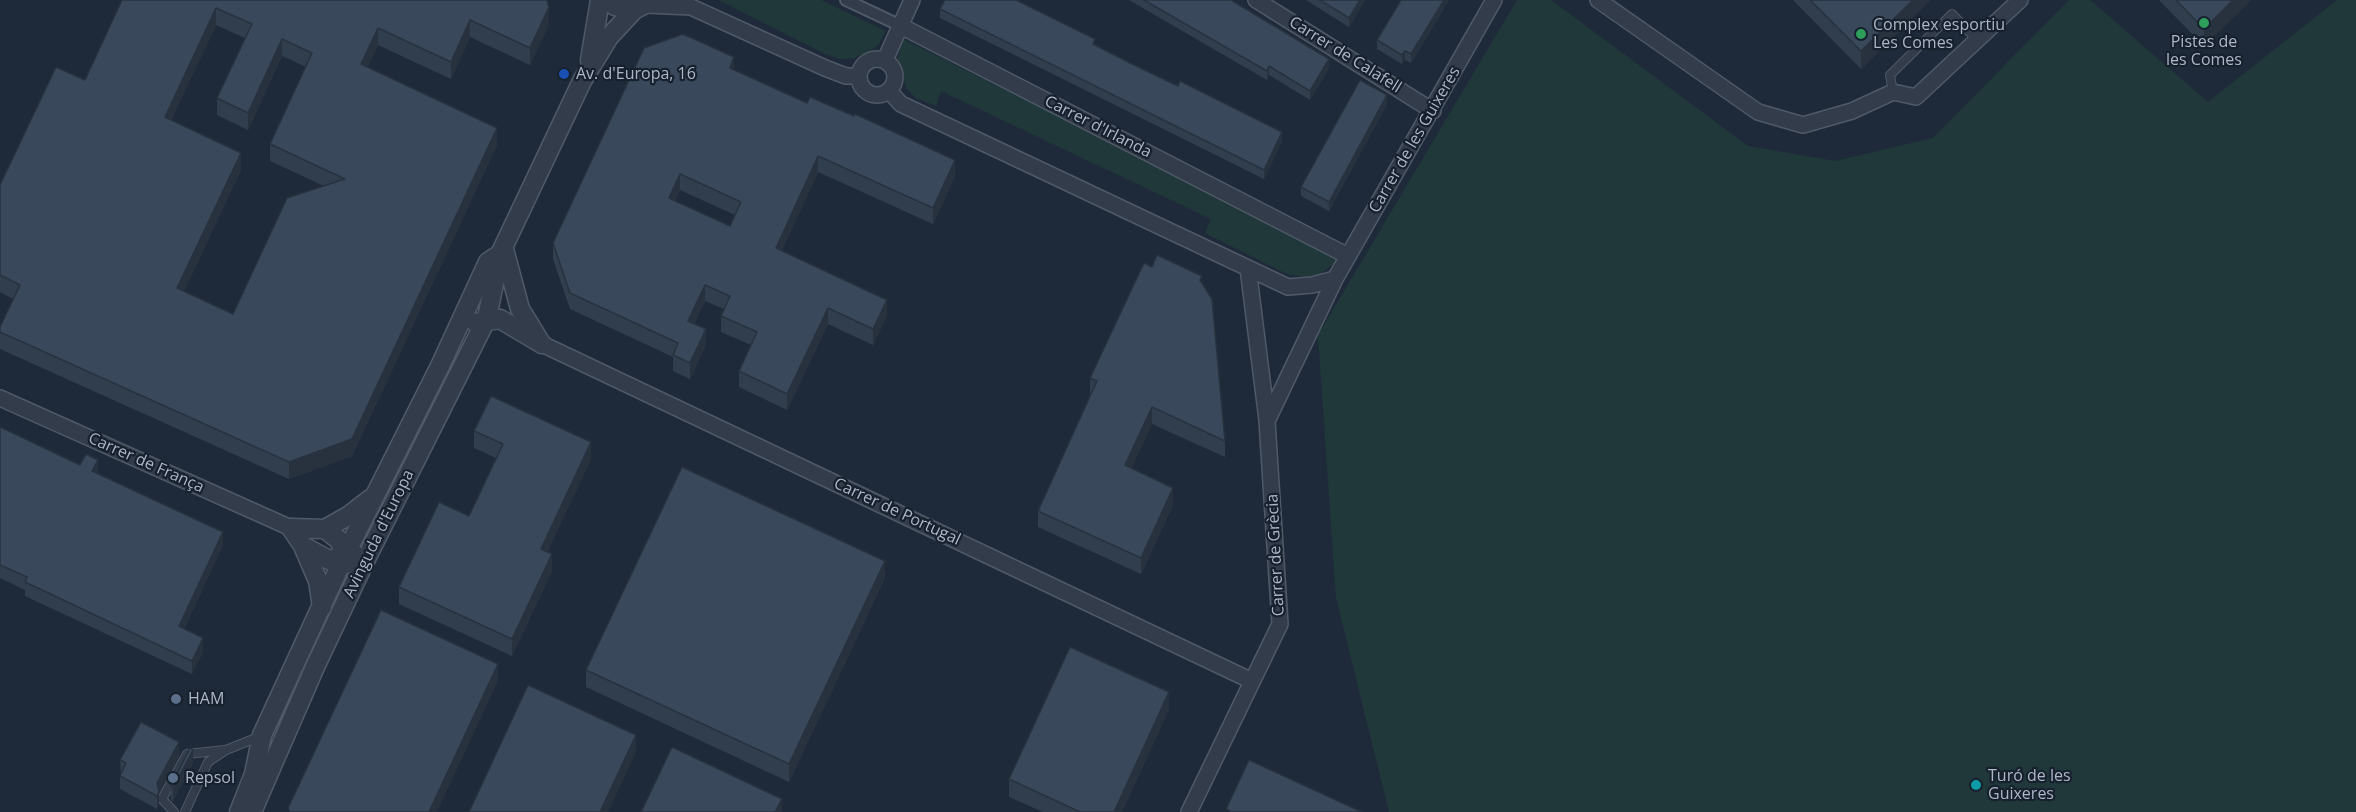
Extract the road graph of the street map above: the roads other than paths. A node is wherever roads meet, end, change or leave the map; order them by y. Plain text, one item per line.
1 (600, 0) edge
2 (606, 0) edge
3 (846, 0) edge
4 (912, 0) edge
5 (1256, 0) edge
6 (1494, 0) edge
7 (1598, 0) edge
8 (2020, 0) edge
9 (688, 4) edge
10 (645, 5) edge
11 (899, 25) junction
12 (1978, 41) junction
13 (885, 60) junction
14 (589, 65) junction
15 (858, 76) junction
16 (889, 91) junction
17 (1893, 92) junction
18 (1433, 111) junction
19 (502, 250) junction
20 (1348, 256) junction
21 (1248, 268) junction
22 (1335, 279) junction
23 (485, 322) junction
24 (542, 344) junction
25 (0, 398) edge
26 (419, 408) junction
27 (1267, 420) junction
28 (408, 474) junction
29 (376, 495) junction
30 (291, 528) junction
31 (325, 529) junction
32 (303, 546) junction
33 (344, 556) junction
34 (322, 609) junction
35 (315, 667) junction
36 (1252, 681) junction
37 (261, 744) junction
38 (226, 750) junction
39 (246, 807) edge
40 (174, 812) edge
41 (185, 812) edge
42 (1189, 812) edge

1 - 14 street, Avinguda d'Europa
2 - 10 street
3 - 11 street, Carrer d'Irlanda
4 - 11 street
5 - 18 street, Carrer de Calafell
6 - 18 street, Carrer de les Guixeres
7 - 17 street
8 - 12 street
9 - 10 street
9 - 15 street
10 - 14 street, Avinguda d'Europa
11 - 13 street
11 - 20 street, Carrer d'Irlanda
12 - 17 street
12 - 17 lane
13 - 15 street
13 - 16 street
14 - 19 street, Avinguda d'Europa
15 - 16 street
16 - 21 street
18 - 20 street, Carrer de les Guixeres
19 - 23 street, Avinguda d'Europa
19 - 24 street
19 - 26 street, Avinguda d'Europa
20 - 22 street, Carrer de les Guixeres
21 - 22 street
21 - 27 street, Carrer de Grècia
22 - 27 street, Carrer de Grècia
23 - 24 street
23 - 26 street
23 - 28 street, Avinguda d'Europa
24 - 36 street, Carrer de Portugal
25 - 30 street, Carrer de França
26 - 29 street, Avinguda d'Europa
27 - 36 street, Carrer de Grècia
28 - 33 street
28 - 35 street, Avinguda d'Europa
29 - 31 street
29 - 33 street, Avinguda d'Europa
30 - 31 street
30 - 32 street
31 - 33 street
32 - 33 street
32 - 34 street
33 - 34 street, Avinguda d'Europa
33 - 35 street
34 - 37 street, Avinguda d'Europa
35 - 39 street, Avinguda d'Europa
36 - 42 street, Carrer de Grècia
37 - 38 lane
37 - 39 street, Avinguda d'Europa
38 - 40 lane
38 - 41 lane

